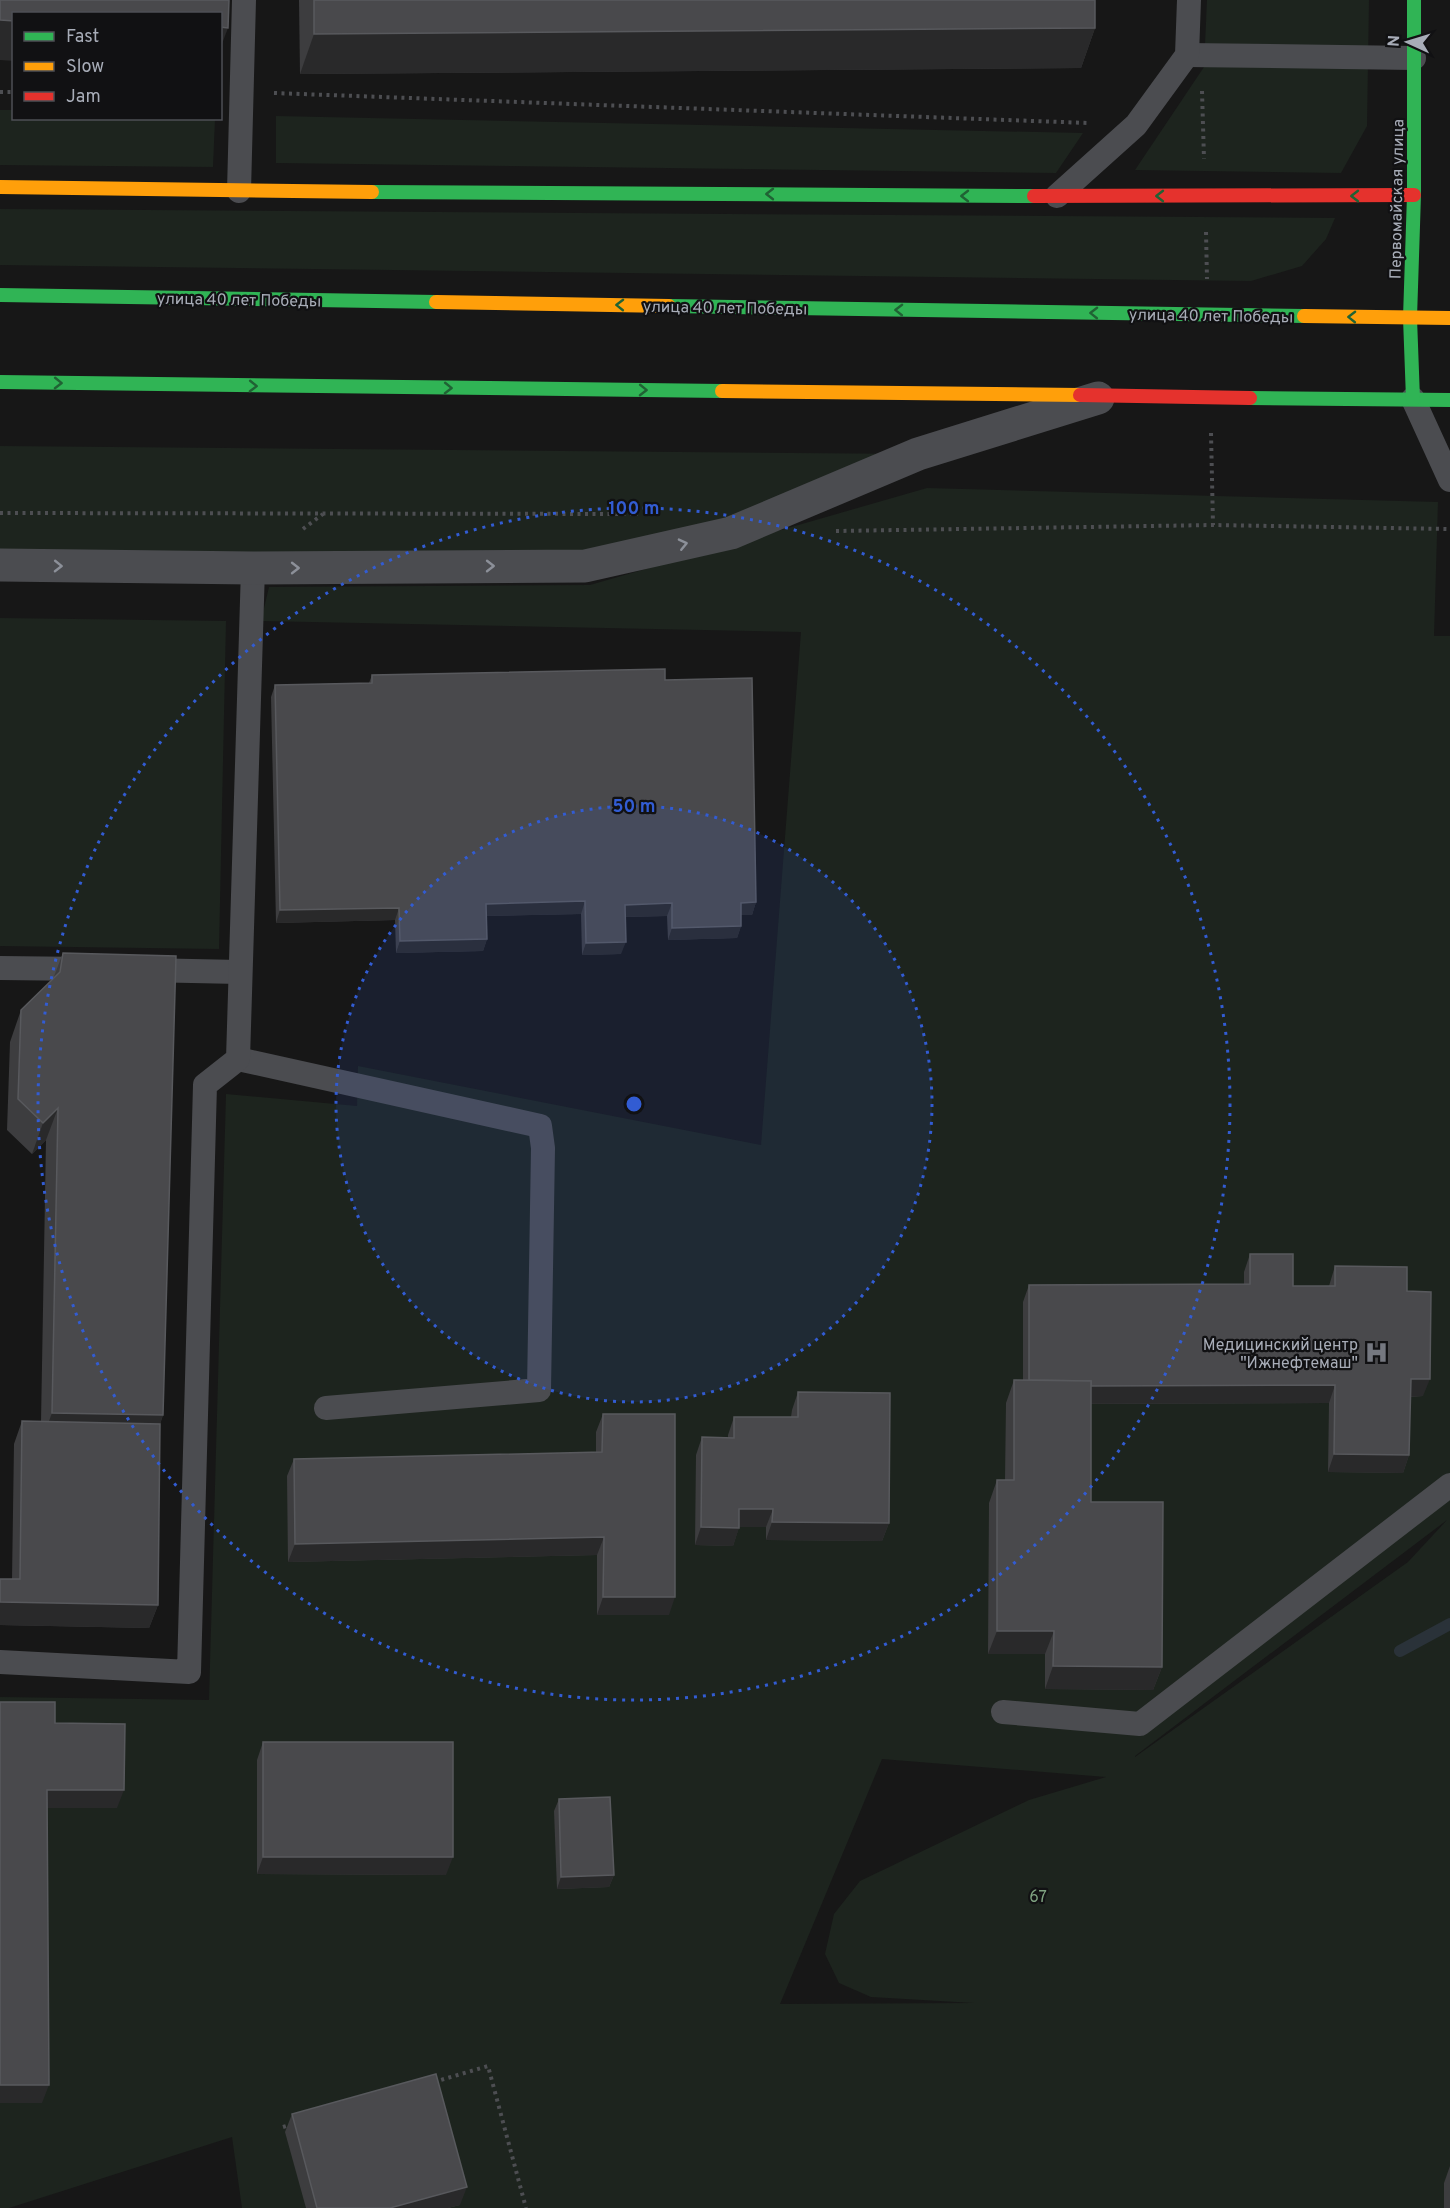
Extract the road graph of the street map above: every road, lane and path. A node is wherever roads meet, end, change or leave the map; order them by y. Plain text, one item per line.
1 (244, 0) edge
2 (1190, 0) edge
3 (1414, 0) edge
4 (1187, 55) junction
5 (1414, 58) junction
6 (242, 92) junction
7 (1136, 125) junction
8 (0, 187) edge
9 (239, 190) junction
10 (1414, 195) junction
11 (1057, 196) junction
12 (0, 295) edge
13 (1410, 318) junction
14 (1450, 318) edge
15 (0, 382) edge
16 (1106, 396) junction
17 (1413, 399) junction
18 (1450, 400) edge
19 (1450, 480) edge
20 (0, 565) edge
21 (253, 568) junction
22 (0, 968) edge
23 (240, 972) junction
24 (238, 1059) junction
25 (326, 1408) dead end
26 (1450, 1485) edge
27 (0, 1662) edge
28 (1003, 1713) dead end
29 (431, 2083) edge
30 (294, 2124) edge
31 (283, 2127) dead end
32 (526, 2208) edge

1 - 6 lane
2 - 4 lane
3 - 5 main road, Первомайская улица
4 - 5 lane
4 - 7 lane
5 - 10 main road, Первомайская улица
6 - 7 path
6 - 9 lane
7 - 11 lane
8 - 9 main road
11 -> 9 main road
10 -> 11 main road
10 - 13 main road, Первомайская улица
13 -> 12 main road, улица 40 лет Победы
13 - 14 main road, улица 40 лет Победы
13 - 17 main road, Первомайская улица
15 -> 16 main road
16 - 17 main road
21 -> 16 street
17 - 18 main road
17 - 19 lane
20 -> 21 street
21 - 23 lane
22 - 23 lane
23 - 24 lane
24 - 25 lane
24 - 27 lane
26 - 28 lane
29 - 32 path
30 - 31 path

